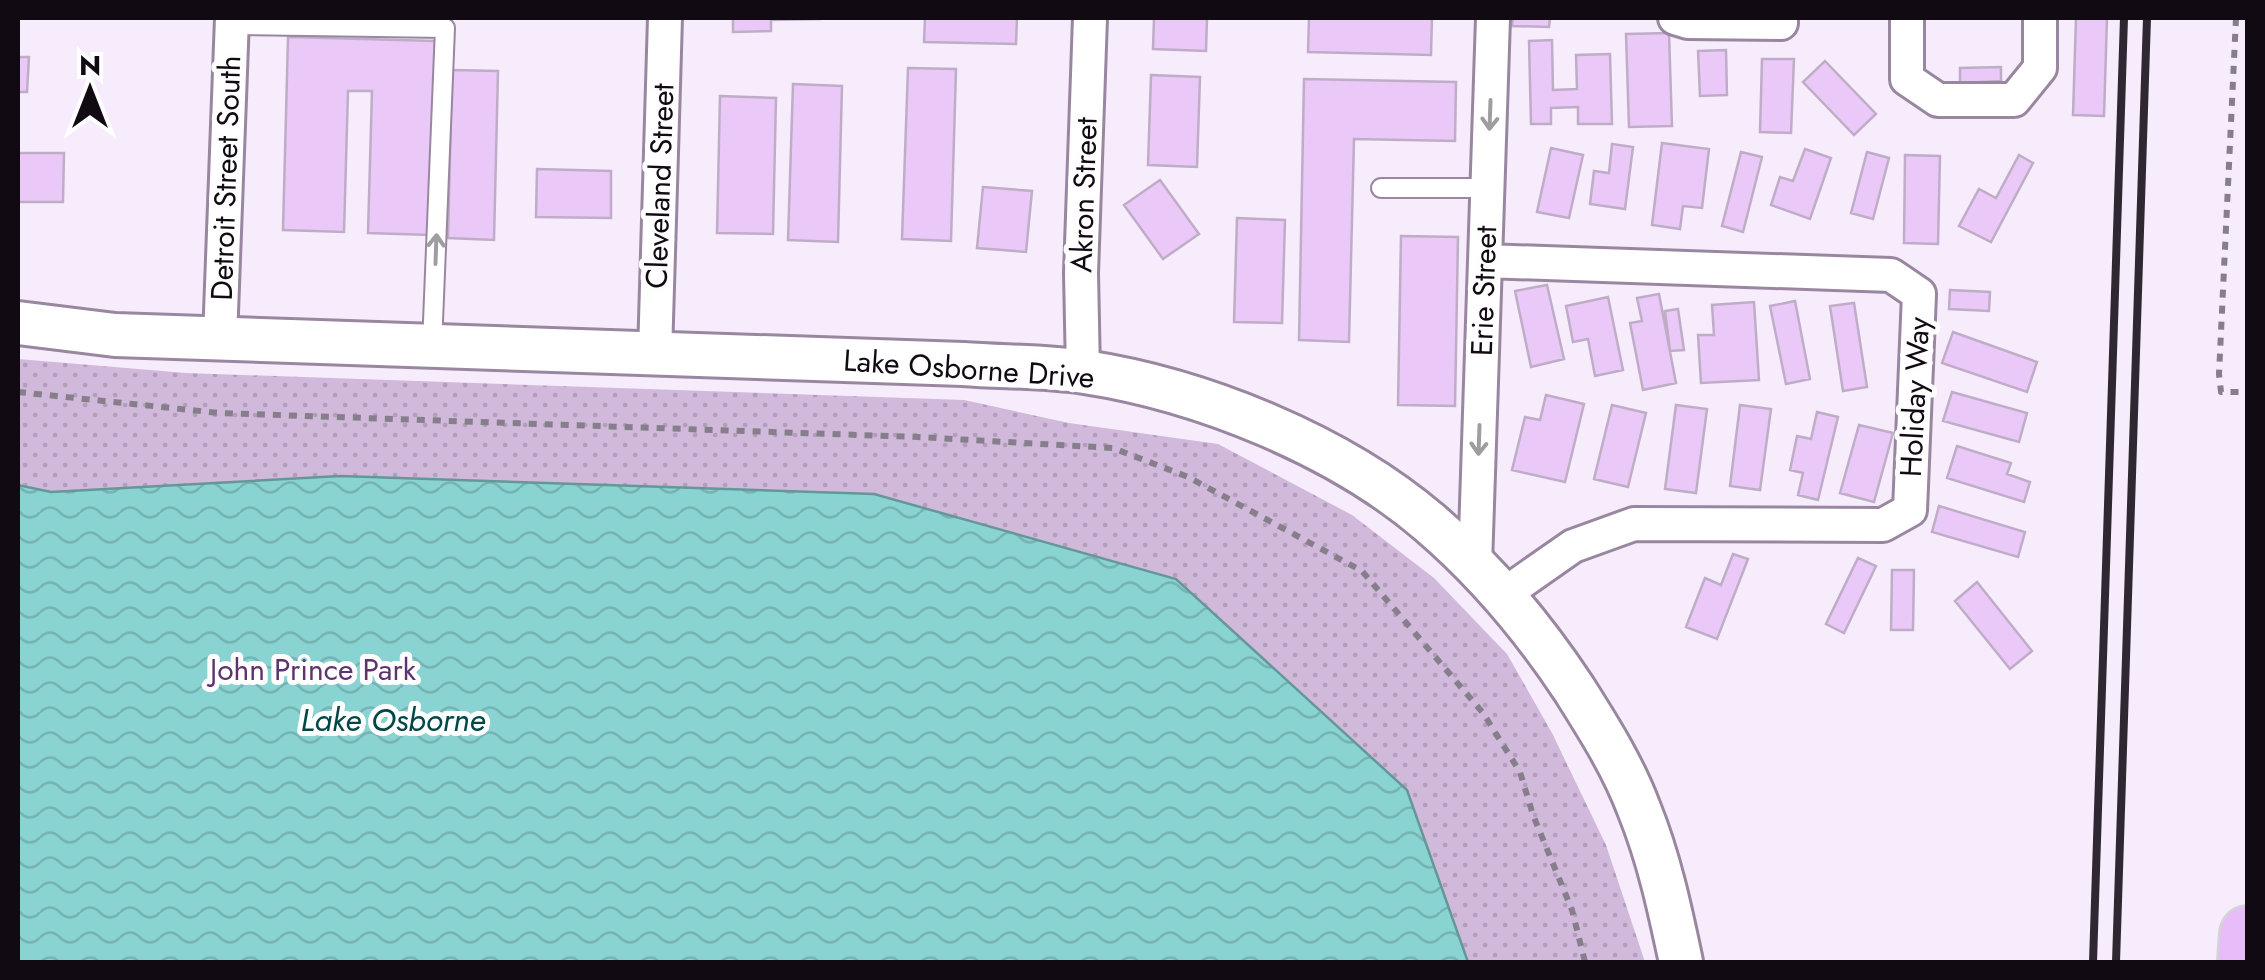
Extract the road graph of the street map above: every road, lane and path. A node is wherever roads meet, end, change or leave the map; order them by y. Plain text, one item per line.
1 (665, 18) edge
2 (1090, 18) edge
3 (1494, 18) edge
4 (1676, 18) edge
5 (1908, 18) edge
6 (2040, 18) edge
7 (2236, 18) edge
8 (1781, 20) edge
9 (232, 21) edge
10 (1381, 188) dead end
11 (1488, 188) junction
12 (1485, 261) junction
13 (18, 322) edge
14 (220, 339) junction
15 (432, 347) junction
16 (655, 354) junction
17 (1083, 372) junction
18 (18, 392) edge
19 (2248, 392) edge
20 (1489, 580) junction
21 (2248, 934) edge
22 (1585, 962) edge
23 (1682, 962) edge
24 (2246, 962) edge

1 - 16 street, Cleveland Street
2 - 17 street, Akron Street
3 -> 11 street, Erie Street
4 - 8 street
5 - 6 street
7 - 19 path
9 - 14 street, Detroit Street South
15 -> 9 lane
10 - 11 lane
11 - 12 street, Erie Street
12 -> 20 street, Erie Street
12 - 20 street, Holiday Way
13 - 14 street, Lake Osborne Drive
14 - 15 street, Lake Osborne Drive
15 - 16 street, Lake Osborne Drive
16 - 17 street, Lake Osborne Drive
17 - 20 street, Lake Osborne Drive
18 - 22 path
20 - 23 street, Lake Osborne Drive
21 - 24 highway

